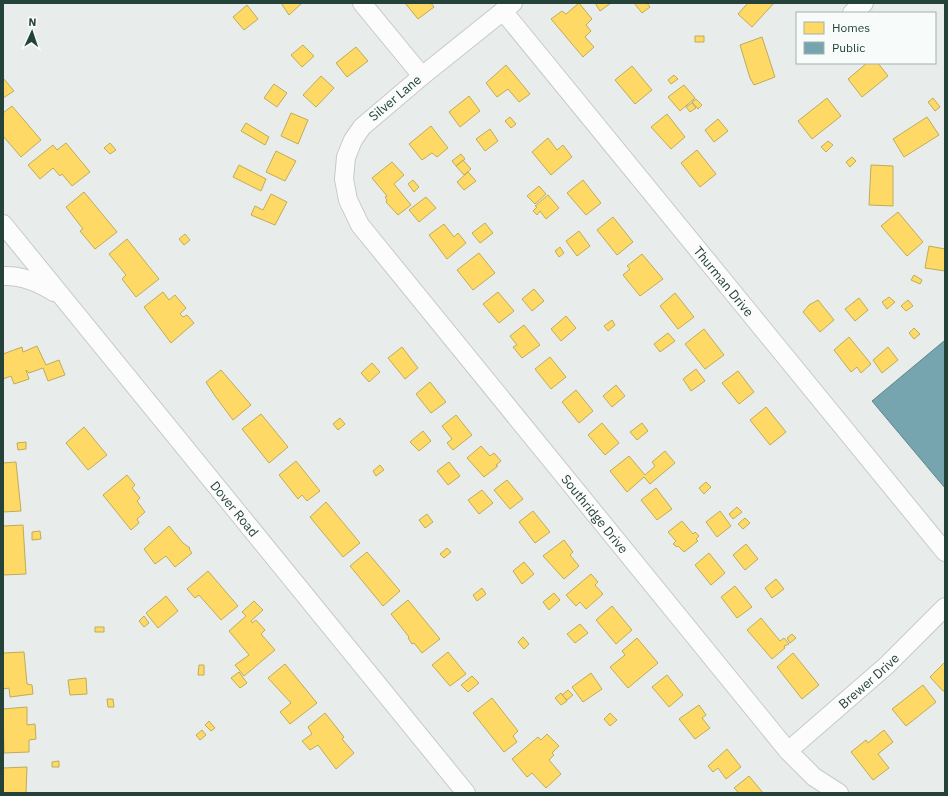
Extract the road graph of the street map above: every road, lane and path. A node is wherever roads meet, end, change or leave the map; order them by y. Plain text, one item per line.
1 (362, 3) edge
2 (864, 3) edge
3 (508, 7) edge
4 (853, 12) edge
5 (422, 76) junction
6 (3, 224) edge
7 (360, 225) joint
8 (3, 276) edge
9 (64, 300) junction
10 (945, 552) edge
11 (945, 607) edge
12 (788, 751) junction
13 (466, 793) edge
14 (839, 793) edge

1 - 5 street
2 - 4 street
3 - 5 street, Silver Lane
3 - 10 street, Thurman Drive
5 - 7 street, Silver Lane
6 - 9 street, Dover Road
7 - 12 street, Southridge Drive
8 - 9 street
9 - 13 street, Dover Road
11 - 12 street, Brewer Drive
12 - 14 street, Southridge Drive

